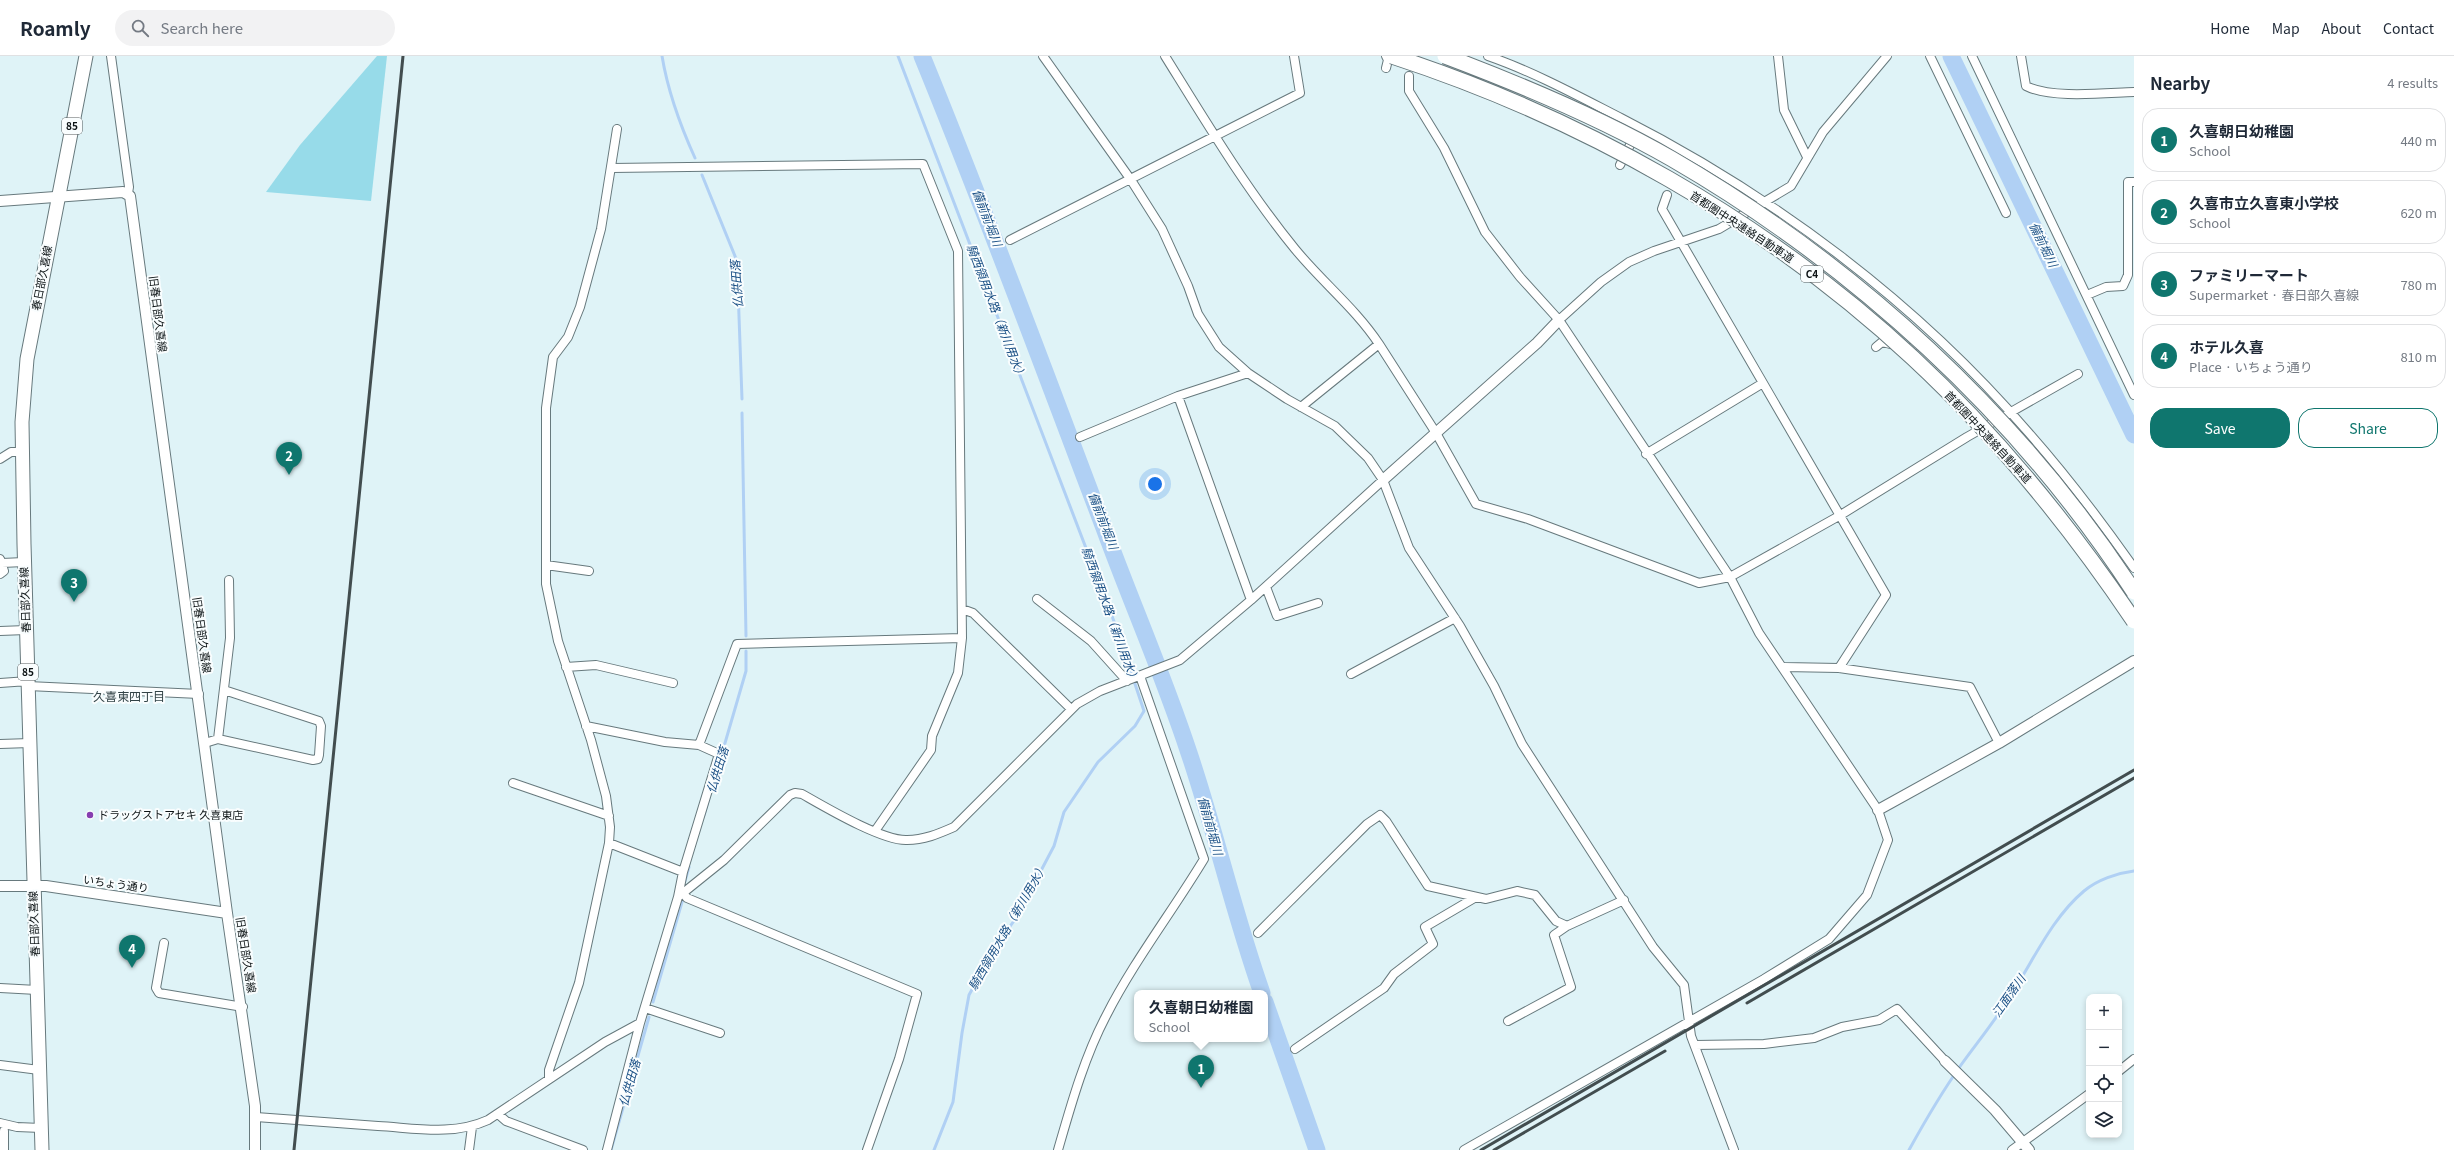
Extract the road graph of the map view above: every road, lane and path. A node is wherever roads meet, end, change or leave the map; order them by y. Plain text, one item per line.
1 (86, 56) edge
2 (111, 56) edge
3 (1043, 56) edge
4 (1165, 56) edge
5 (1294, 56) edge
6 (1386, 56) edge
7 (1445, 56) edge
8 (1488, 56) edge
9 (1778, 56) edge
10 (1887, 56) edge
11 (1930, 56) edge
12 (1972, 56) edge
13 (2021, 56) edge
14 (1389, 62) edge
15 (1409, 76) dead end
16 (2134, 92) edge
17 (1639, 127) junction
18 (617, 129) dead end
19 (1215, 137) junction
20 (1807, 156) junction
21 (1620, 165) dead end
22 (612, 168) junction
23 (1131, 180) junction
24 (2134, 182) edge
25 (128, 193) junction
26 (1667, 194) dead end
27 (58, 197) junction
28 (0, 201) edge
29 (1766, 203) junction
30 (2006, 214) dead end
31 (1010, 240) dead end
32 (1681, 240) junction
33 (2087, 295) junction
34 (1559, 320) junction
35 (1930, 332) junction
36 (1379, 344) junction
37 (1876, 347) dead end
38 (1248, 373) junction
39 (2078, 374) dead end
40 (1763, 383) junction
41 (2134, 395) edge
42 (1178, 396) junction
43 (1301, 407) junction
44 (2011, 413) junction
45 (1436, 432) junction
46 (1080, 437) dead end
47 (21, 452) junction
48 (1646, 454) junction
49 (0, 459) edge
50 (1383, 480) junction
51 (1839, 516) junction
52 (1, 560) edge
53 (24, 562) junction
54 (546, 565) junction
55 (2134, 568) edge
56 (589, 570) dead end
57 (0, 574) edge
58 (1730, 577) junction
59 (229, 580) dead end
60 (1266, 587) junction
61 (2134, 592) edge
62 (1037, 599) dead end
63 (1251, 600) junction
64 (1318, 603) dead end
65 (962, 610) junction
66 (1455, 618) junction
67 (2134, 621) edge
68 (26, 630) junction
69 (0, 631) edge
70 (962, 638) junction
71 (2134, 661) edge
72 (566, 667) junction
73 (1784, 667) junction
74 (1839, 668) junction
75 (1351, 674) dead end
76 (1140, 676) junction
77 (1127, 681) junction
78 (0, 683) edge
79 (673, 683) dead end
80 (28, 684) junction
81 (224, 690) junction
82 (199, 694) junction
83 (1071, 709) junction
84 (586, 726) junction
85 (218, 740) junction
86 (30, 743) junction
87 (205, 743) junction
88 (1999, 743) junction
89 (0, 744) edge
90 (699, 745) junction
91 (513, 783) dead end
92 (1878, 810) junction
93 (609, 816) junction
94 (875, 831) junction
95 (609, 843) junction
96 (683, 872) junction
97 (33, 885) junction
98 (0, 886) edge
99 (681, 896) junction
100 (1476, 897) junction
101 (1624, 900) junction
102 (228, 913) junction
103 (1567, 926) junction
104 (1258, 933) dead end
105 (164, 943) dead end
106 (0, 988) edge
107 (37, 990) junction
108 (242, 1008) junction
109 (645, 1008) junction
110 (1508, 1021) dead end
111 (1689, 1021) junction
112 (640, 1023) junction
113 (720, 1033) dead end
114 (1695, 1044) junction
115 (1295, 1048) dead end
116 (2134, 1059) edge
117 (1945, 1061) joint
118 (0, 1065) edge
119 (2122, 1069) edge
120 (39, 1070) junction
121 (549, 1079) junction
122 (2086, 1097) edge
123 (498, 1114) junction
124 (256, 1116) junction
125 (0, 1123) edge
126 (17, 1127) junction
127 (472, 1127) junction
128 (41, 1128) junction
129 (2, 1131) edge
130 (2027, 1146) edge
131 (4, 1150) edge
132 (42, 1150) edge
133 (255, 1150) edge
134 (469, 1150) edge
135 (583, 1150) edge
136 (607, 1150) edge
137 (867, 1150) edge
138 (1058, 1150) edge
139 (1464, 1150) edge
140 (1734, 1150) edge
141 (2012, 1150) edge

1 - 27 main road, 春日部久喜線 / 85
2 - 25 street
3 - 23 street
4 - 19 street
5 - 19 street
6 - 14 street
7 - 61 highway, 首都圏中央連絡自動車道 / C4, bridge
8 - 17 street
9 - 20 street
10 - 20 street
11 - 30 street
12 - 33 street
13 - 16 street
14 - 67 highway, 首都圏中央連絡自動車道 / C4, bridge
15 - 34 street
17 - 21 street
17 - 29 street
18 - 22 street
19 - 23 street
19 - 36 street
20 - 29 street
22 - 54 street
22 - 65 street
23 - 31 street
23 - 38 street
24 - 33 street
25 - 27 street
25 - 82 street, 旧春日部久喜線
26 - 32 street
27 - 28 street
27 - 47 main road, 春日部久喜線 / 85
29 - 32 street
29 - 35 street
32 - 34 street
32 - 40 street
33 - 41 street
34 - 45 street
34 - 48 street
35 - 37 street
35 - 44 street
36 - 43 street
36 - 45 street
38 - 42 street
38 - 43 street
39 - 44 street
40 - 48 street
40 - 51 street
42 - 46 street
42 - 63 street
43 - 50 street
44 - 51 street
44 - 55 street
45 - 50 street
45 - 58 street
47 - 49 street
47 - 53 main road, 春日部久喜線 / 85
48 - 58 street
50 - 60 street
50 - 66 street
51 - 58 street
51 - 74 street
52 - 53 street
52 - 57 street
53 - 68 main road, 春日部久喜線 / 85
54 - 56 street
54 - 72 street
58 - 73 street
59 - 81 street
60 - 63 street
60 - 64 street
62 - 77 street
63 - 76 street
65 - 70 street
65 - 83 street
66 - 75 street
66 - 101 street
68 - 69 street
68 - 80 main road, 春日部久喜線 / 85
70 - 90 street
70 - 94 street
71 - 88 street
72 - 79 street
72 - 84 street
73 - 74 street
73 - 92 street
74 - 88 street
76 - 77 street
76 - 138 street
77 - 83 street
78 - 80 street
80 - 82 street
80 - 86 main road, 春日部久喜線 / 85
81 - 85 street
81 - 85 street
82 - 87 street, 旧春日部久喜線
83 - 94 street
84 - 90 street
84 - 93 street
85 - 87 street
86 - 89 street
86 - 97 main road, 春日部久喜線 / 85
87 - 102 street, 旧春日部久喜線
88 - 92 street
90 - 96 street
91 - 93 street
92 - 111 street
93 - 95 street
94 - 99 street
95 - 96 street
95 - 121 street
96 - 99 street
97 - 98 street, いちょう通り
97 - 102 street, いちょう通り
97 - 107 main road, 春日部久喜線 / 85
99 - 109 street
99 - 137 street
100 - 103 street
100 - 104 street
100 - 115 street
101 - 103 street
101 - 111 street
102 - 108 street, 旧春日部久喜線
103 - 110 street
105 - 108 street
106 - 107 street
107 - 120 main road, 春日部久喜線 / 85
108 - 124 street, 旧春日部久喜線
109 - 112 street
109 - 113 street
111 - 114 street
111 - 139 street
112 - 121 street
112 - 136 street
114 - 117 street
114 - 140 street
116 - 119 street
117 - 130 street
118 - 120 street
120 - 128 main road, 春日部久喜線 / 85
121 - 123 street
122 - 130 street
123 - 127 street
123 - 135 street
124 - 127 street
124 - 133 street, 旧春日部久喜線
125 - 126 street
126 - 128 street
126 - 129 street
127 - 134 street
128 - 132 main road, 春日部久喜線 / 85
129 - 131 street
130 - 141 street

